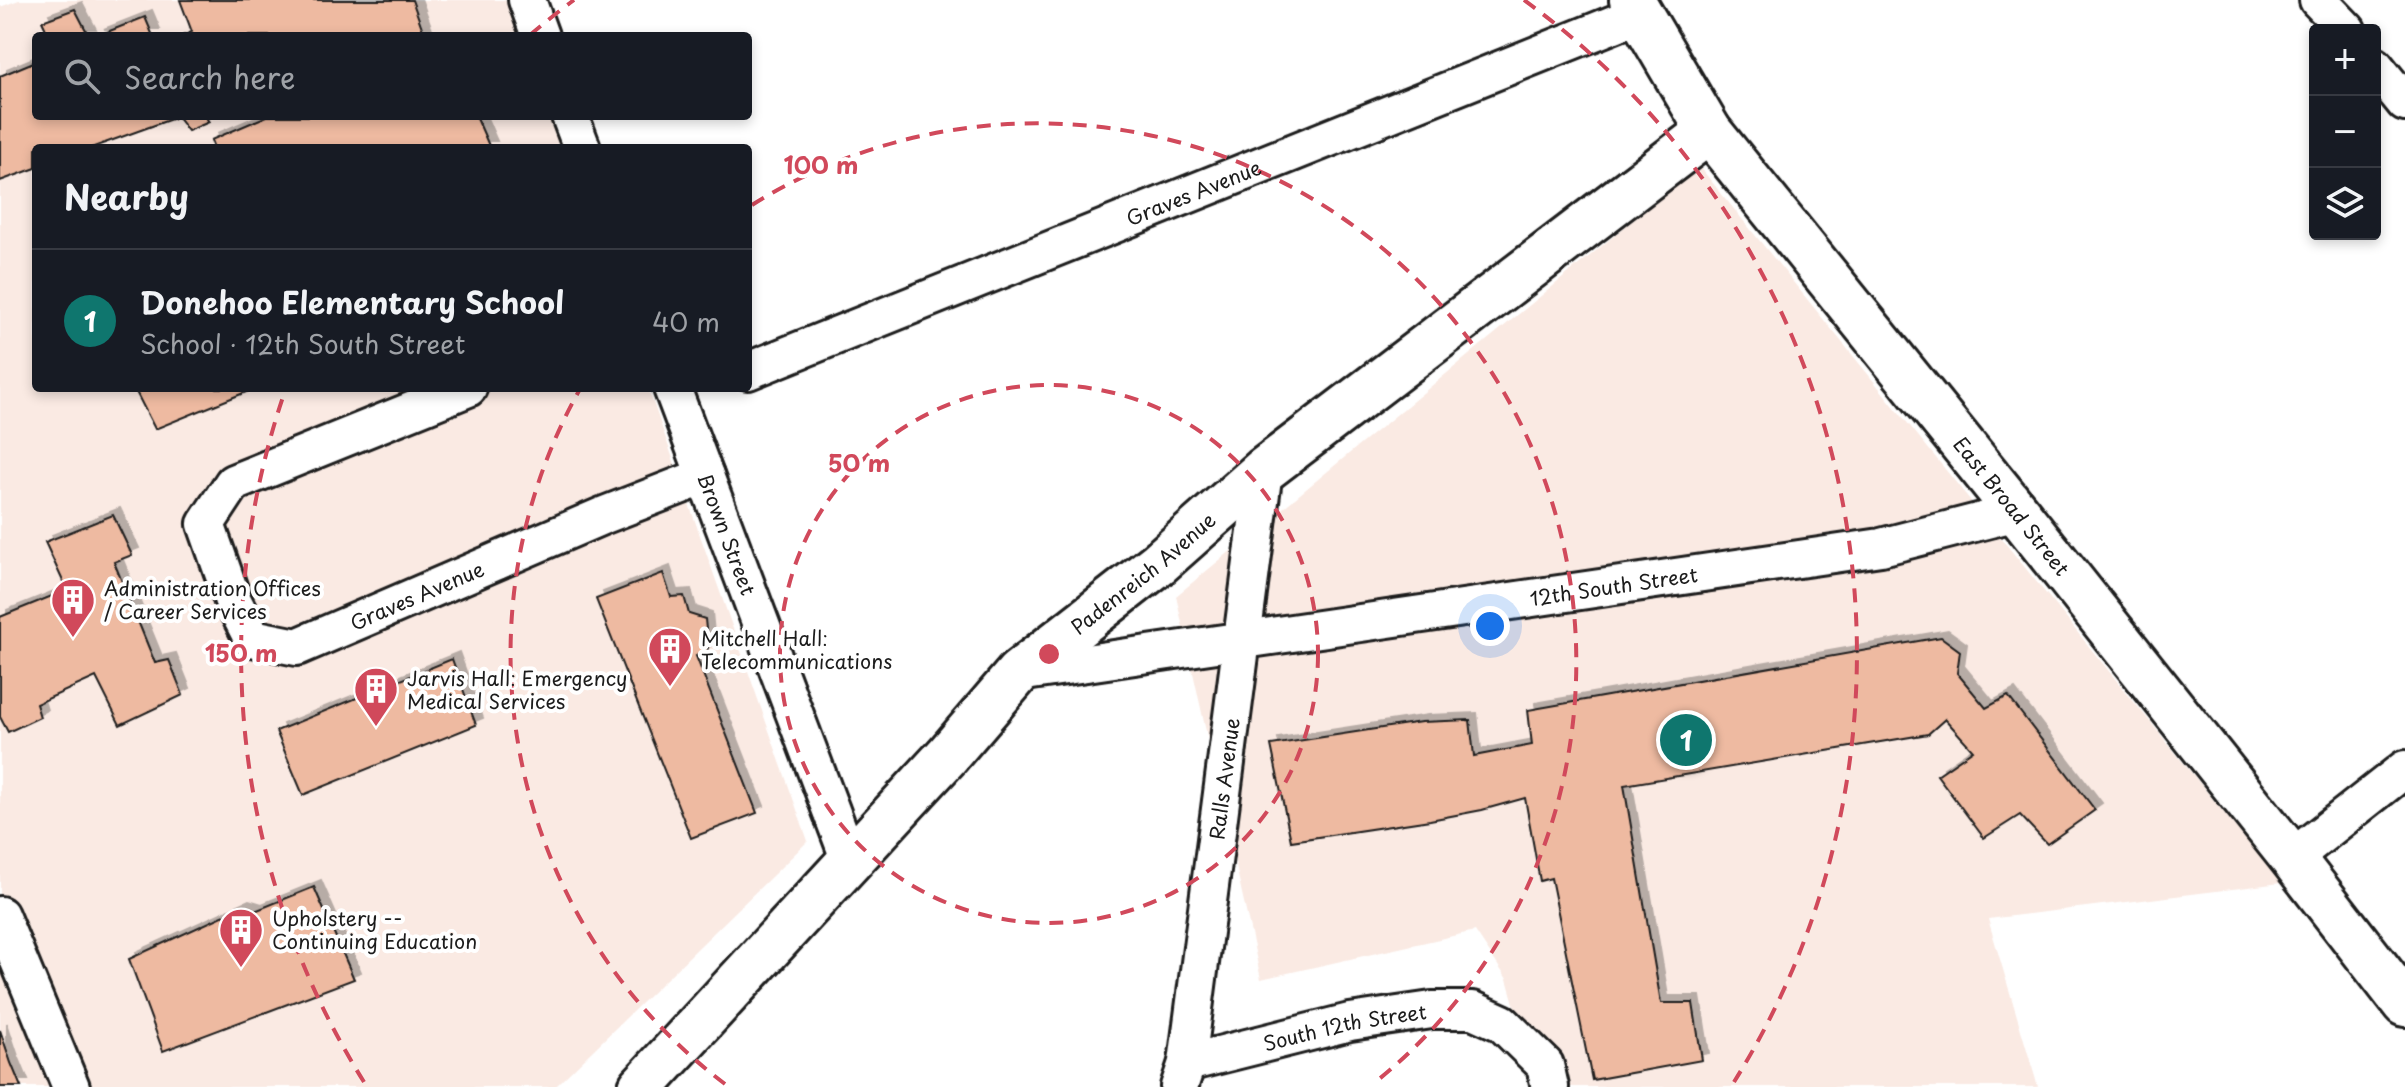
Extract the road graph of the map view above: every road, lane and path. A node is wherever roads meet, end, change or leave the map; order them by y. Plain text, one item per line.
1 (527, 0) edge
2 (2318, 0) edge
3 (1635, 7) edge
4 (2341, 24) edge
5 (539, 32) edge
6 (2381, 73) edge
7 (2405, 103) edge
8 (572, 120) edge
9 (1709, 131) junction
10 (580, 144) edge
11 (752, 369) edge
12 (458, 392) edge
13 (684, 392) edge
14 (1264, 470) junction
15 (705, 476) junction
16 (2017, 512) junction
17 (1242, 640) junction
18 (1018, 673) junction
19 (2405, 769) edge
20 (2292, 858) junction
21 (850, 861) junction
22 (0, 915) edge
23 (2405, 1004) edge
24 (1183, 1075) edge
25 (71, 1087) edge
26 (641, 1087) edge
27 (1550, 1087) edge

1 - 5 street
2 - 4 street
3 - 9 street, East Broad Street
3 - 11 street, Graves Avenue
6 - 7 street
8 - 10 street
9 - 14 street, Padenreich Avenue
9 - 16 street, East Broad Street
12 - 15 street, Graves Avenue
13 - 15 street, Brown Street
14 - 17 street, Ralls Avenue
14 - 18 street, Padenreich Avenue
15 - 21 street, Brown Street
16 - 17 street, 12th South Street
16 - 20 street, East Broad Street
17 - 18 street, 12th South Street
17 - 24 street, Ralls Avenue
18 - 21 street, Padenreich Avenue
19 - 20 street
20 - 23 street, East Broad Street
21 - 26 street, Padenreich Avenue
22 - 25 street
24 - 27 street, South 12th Street

